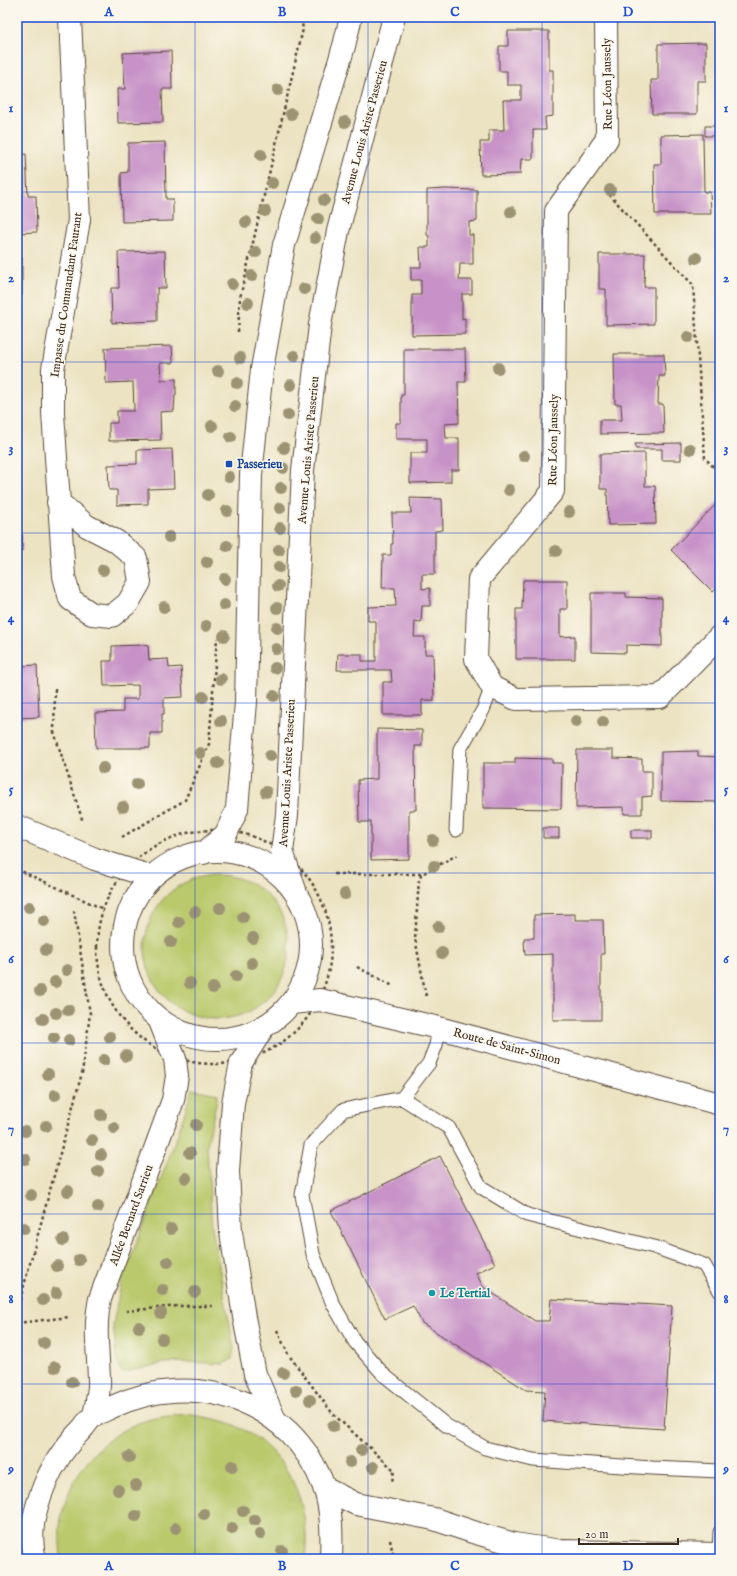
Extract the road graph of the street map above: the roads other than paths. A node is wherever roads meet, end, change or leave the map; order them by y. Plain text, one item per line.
1 (70, 17) edge
2 (351, 17) edge
3 (394, 17) edge
4 (606, 17) edge
5 (58, 502) junction
6 (720, 636) edge
7 (492, 687) junction
8 (17, 826) edge
9 (456, 830) road end
10 (204, 853) junction
11 (149, 876) junction
12 (295, 890) junction
13 (292, 1003) junction
14 (159, 1019) junction
15 (264, 1028) junction
16 (439, 1028) junction
17 (402, 1098) junction
18 (720, 1104) edge
19 (720, 1291) edge
20 (94, 1416) junction
21 (274, 1420) junction
22 (720, 1471) edge
23 (324, 1488) junction
24 (720, 1546) edge
25 (34, 1559) edge
26 (331, 1559) edge

1 - 5 street, Impasse du Commandant Faurant
2 - 10 street
3 - 12 street, Avenue Louis Ariste Passerieu
4 - 7 street, Rue Léon Jaussely
5 - 5 street, Impasse du Commandant Faurant
6 - 7 street
7 - 9 lane
8 - 11 street
10 - 11 street
10 - 12 street
11 - 14 street
12 - 13 street
13 - 15 street
13 - 16 street, Route de Saint-Simon
14 - 15 street
14 - 20 street, Allée Bernard Sarrieu
15 - 21 street
16 - 17 lane
16 - 18 street, Route de Saint-Simon
17 - 19 lane
17 - 22 lane
20 - 21 street
20 - 25 street
21 - 23 street
23 - 24 street
23 - 26 street

